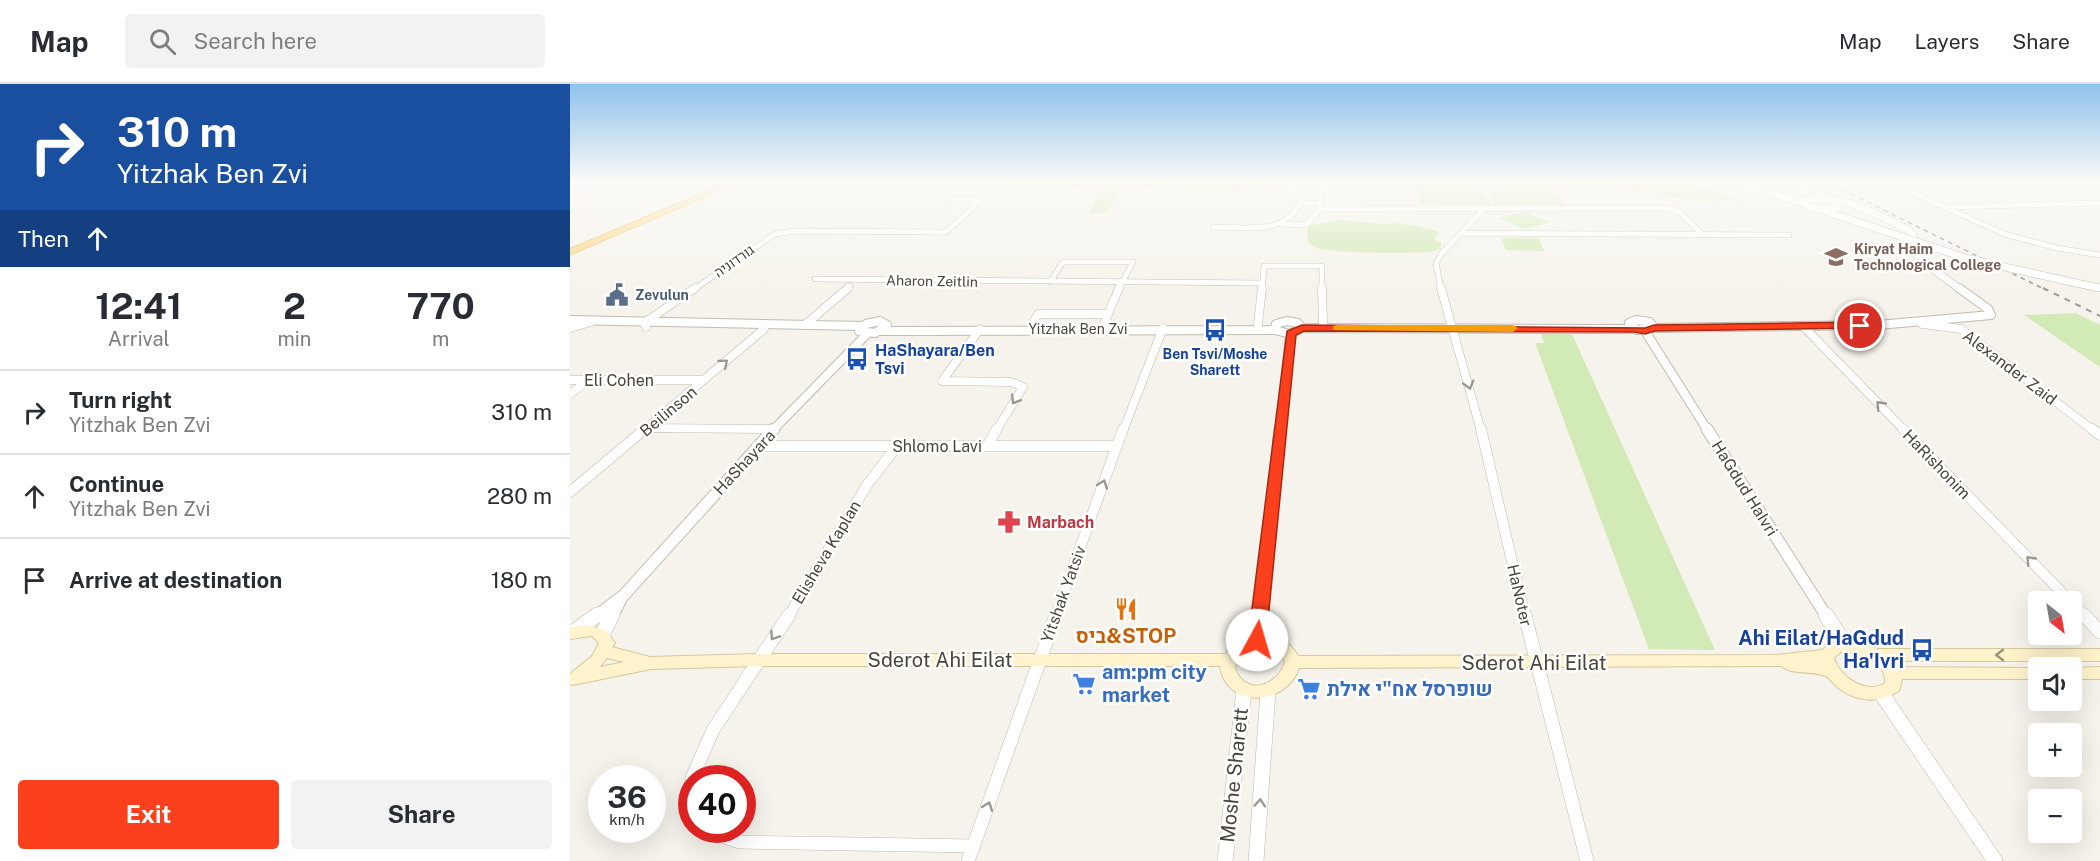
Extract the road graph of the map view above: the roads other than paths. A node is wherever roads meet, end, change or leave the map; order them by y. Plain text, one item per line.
1 (632, 218) edge
2 (650, 218) edge
3 (961, 218) edge
4 (1289, 218) edge
5 (1310, 218) edge
6 (1475, 218) edge
7 (1686, 218) edge
8 (1847, 218) edge
9 (1882, 218) edge
10 (1967, 218) edge
11 (1281, 224) junction
12 (1213, 227) dead end
13 (1462, 233) junction
14 (1704, 235) junction
15 (1789, 235) dead end
16 (570, 243) edge
17 (570, 252) edge
18 (2100, 255) edge
19 (815, 279) dead end
20 (1050, 282) junction
21 (1121, 282) junction
22 (1261, 283) junction
23 (850, 286) dead end
24 (2100, 288) edge
25 (1977, 302) junction
26 (1108, 314) junction
27 (1323, 323) junction
28 (1032, 324) junction
29 (1104, 324) junction
30 (1258, 324) junction
31 (1910, 324) junction
32 (571, 325) edge
33 (645, 325) junction
34 (805, 325) junction
35 (1300, 325) junction
36 (1453, 326) junction
37 (1276, 327) junction
38 (1642, 327) junction
39 (1804, 327) junction
40 (884, 328) junction
41 (1163, 328) junction
42 (764, 329) junction
43 (980, 329) junction
44 (862, 330) junction
45 (1290, 334) junction
46 (570, 380) edge
47 (590, 380) junction
48 (704, 380) junction
49 (570, 394) edge
50 (648, 428) junction
51 (775, 429) junction
52 (2100, 435) edge
53 (758, 446) junction
54 (897, 446) junction
55 (987, 446) junction
56 (1116, 446) junction
57 (570, 492) edge
58 (2060, 591) edge
59 (624, 595) junction
60 (2082, 613) edge
61 (573, 632) edge
62 (2100, 632) edge
63 (602, 635) junction
64 (1257, 640) junction
65 (1845, 645) junction
66 (604, 651) junction
67 (2100, 654) edge
68 (1876, 655) junction
69 (757, 660) junction
70 (1040, 660) junction
71 (1228, 660) junction
72 (1293, 662) junction
73 (651, 663) junction
74 (1536, 664) junction
75 (1828, 664) junction
76 (2098, 672) edge
77 (1893, 673) junction
78 (2028, 673) edge
79 (2082, 673) edge
80 (572, 679) edge
81 (1244, 690) junction
82 (1268, 691) junction
83 (1881, 693) junction
84 (696, 765) edge
85 (756, 842) edge
86 (974, 846) junction
87 (968, 861) edge
88 (1225, 861) edge
89 (1256, 861) edge
90 (1587, 861) edge
91 (1995, 861) edge

1 - 16 highway
2 - 17 highway
3 - 33 street, גורדוניה
4 - 11 street
5 - 11 street
6 - 13 street
7 - 14 street
8 - 24 street, bridge
9 - 25 street
10 - 18 street
11 - 12 street
13 - 14 street
13 - 36 street, HaNoter
14 - 15 street
19 - 20 street, Aharon Zeitlin
20 - 21 street, Aharon Zeitlin
20 - 21 street
21 - 22 street, Aharon Zeitlin
21 - 26 street
22 - 27 street
22 - 30 street
23 - 34 street
25 - 31 street
25 - 38 street
26 - 28 street
26 - 29 street
27 - 35 street
27 - 36 street
28 - 29 street, Yitzhak Ben Zvi
28 - 40 street, Yitzhak Ben Zvi
29 - 30 street, Yitzhak Ben Zvi
30 - 37 street, Yitzhak Ben Zvi
31 - 39 street
31 - 52 street, Alexander Zaid
32 - 33 street
32 - 33 street
33 - 34 street
33 - 42 street
34 - 44 street
35 - 36 street
35 - 37 street
35 - 45 street
36 - 38 street
36 -> 74 street, HaNoter
37 - 41 street, Yitzhak Ben Zvi
37 - 45 street
38 - 39 street
38 - 65 street, HaGdud HaIvri
58 -> 39 street, HaRishonim
40 - 43 street, Yitzhak Ben Zvi
40 - 44 street
41 - 43 street, Yitzhak Ben Zvi
41 - 56 street, Yitshak Yatsiv
42 - 44 street
48 -> 42 street, Beilinson
43 -> 55 street
44 - 51 street, HaShayara
45 - 64 street
46 - 47 street, Eli Cohen
47 - 48 street, Eli Cohen
47 - 49 street
48 - 50 street, Beilinson
50 - 51 street
50 - 57 street, Beilinson
51 - 53 street, HaShayara
53 - 54 street, Shlomo Lavi
53 - 59 street, HaShayara
54 - 55 street, Shlomo Lavi
54 -> 69 street, Elisheva Kaplan
55 - 56 street, Shlomo Lavi
70 -> 56 street, Yitshak Yatsiv
59 - 61 street, HaShayara
59 - 63 street, HaShayara
60 - 62 street, HaRishonim
61 - 63 main road
63 - 66 main road
64 - 71 main road
64 - 72 main road
65 - 68 main road
65 - 75 main road
66 - 73 main road, Sderot Ahi Eilat
66 - 80 main road
67 -> 68 main road
68 - 77 main road
69 - 70 main road, Sderot Ahi Eilat
69 - 73 main road, Sderot Ahi Eilat
69 - 84 street, Elisheva Kaplan
70 - 71 main road, Sderot Ahi Eilat
86 -> 70 street, Yitshak Yatsiv
71 - 81 main road
72 - 74 main road, Sderot Ahi Eilat
72 - 82 main road
73 - 80 main road, Sderot Ahi Eilat
74 - 75 main road, Sderot Ahi Eilat
74 - 90 street, HaNoter
75 - 83 main road
76 - 79 main road
77 - 78 main road
77 - 83 main road
81 - 82 main road
81 - 88 street, Moshe Sharett
89 -> 82 street, Moshe Sharett
83 - 91 street
85 - 86 street
86 - 87 street, Yitshak Yatsiv

